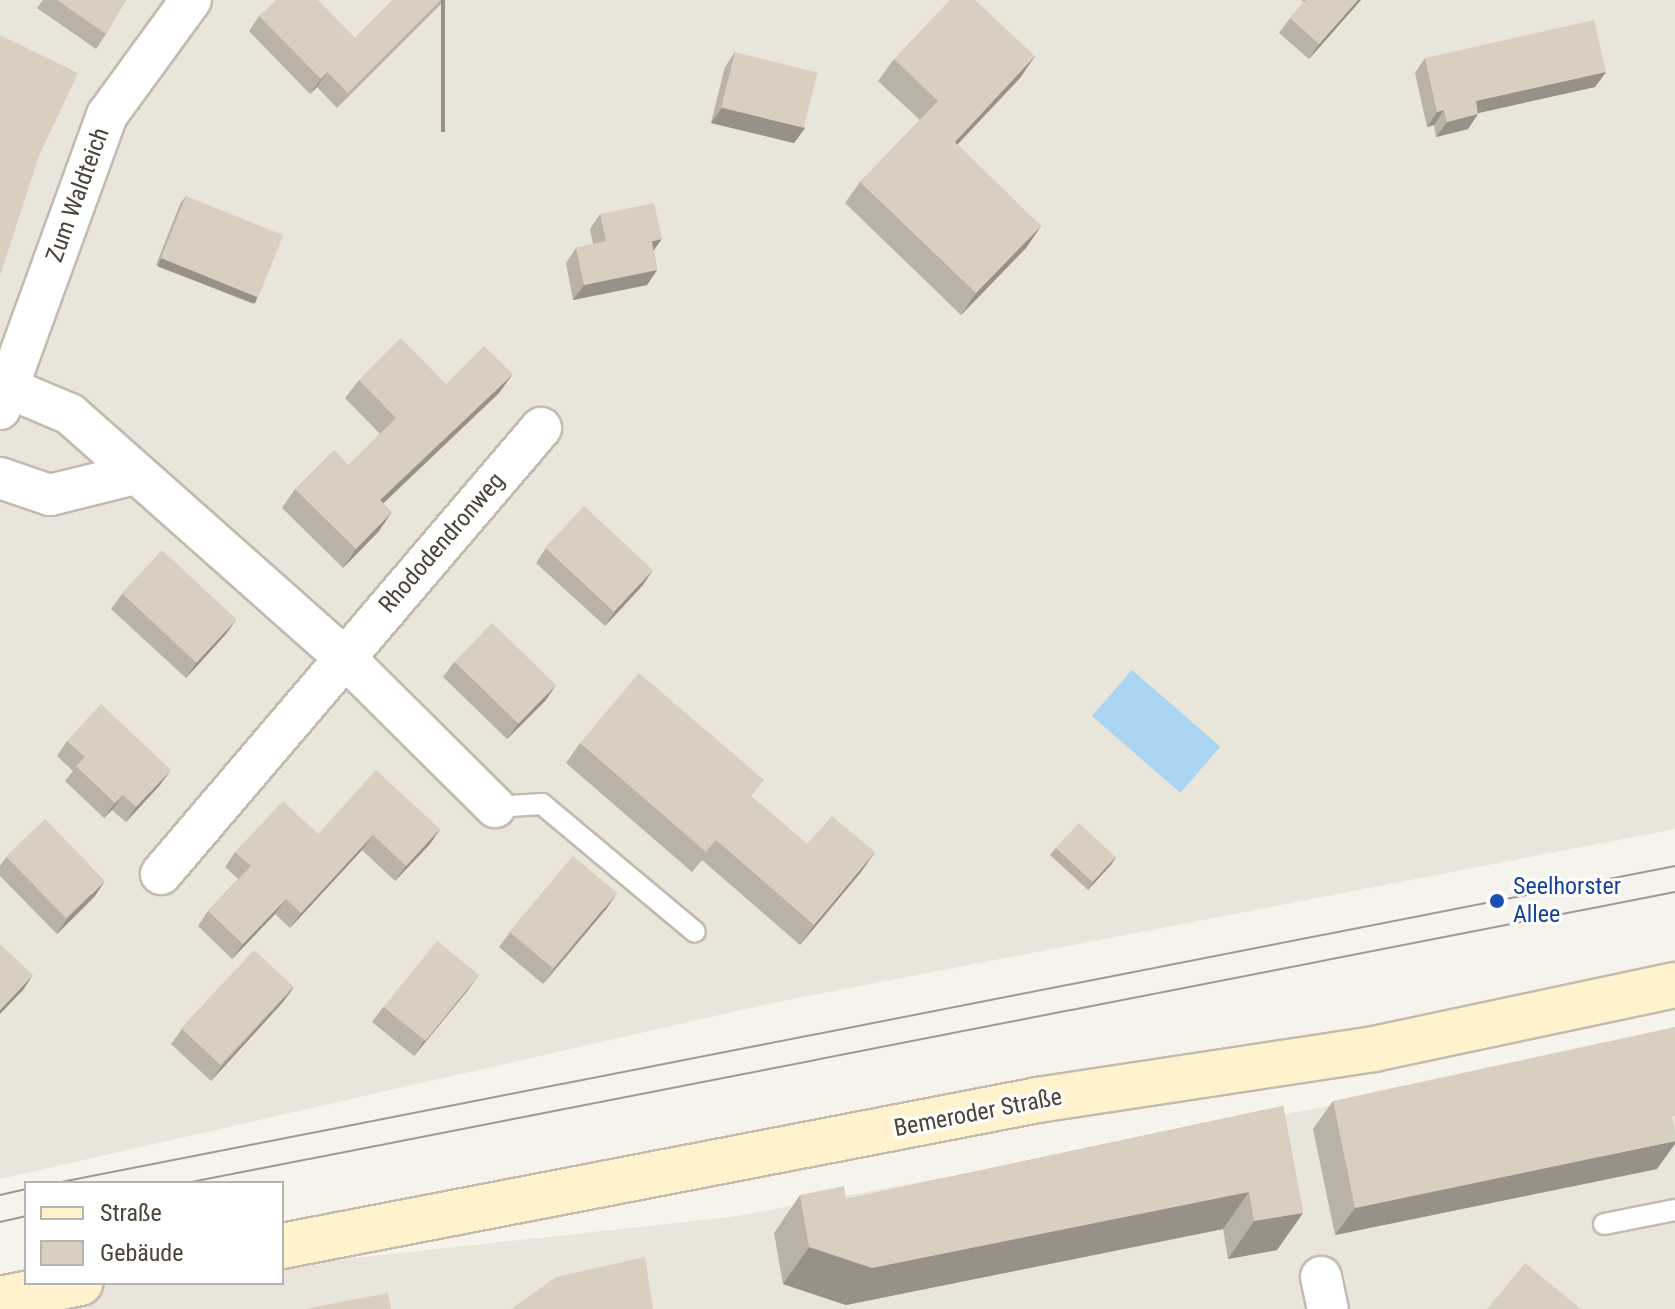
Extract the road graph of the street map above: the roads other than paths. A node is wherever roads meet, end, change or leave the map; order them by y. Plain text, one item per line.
1 (191, 0) edge
2 (3, 398) edge
3 (541, 428) dead end
4 (135, 474) junction
5 (0, 478) edge
6 (344, 657) junction
7 (495, 807) joint
8 (161, 874) dead end
9 (695, 932) dead end
10 (1675, 985) edge
11 (1675, 1210) edge
12 (1604, 1224) dead end
13 (284, 1246) edge
14 (70, 1285) edge
15 (0, 1299) edge

1 - 2 street, Zum Waldteich
2 - 4 street
3 - 6 street, Rhododendronweg
4 - 5 street
4 - 6 street
6 - 7 street
6 - 8 street, Rhododendronweg
7 - 9 lane
10 - 13 main road, Bemeroder Straße
11 - 12 lane
14 - 15 main road

